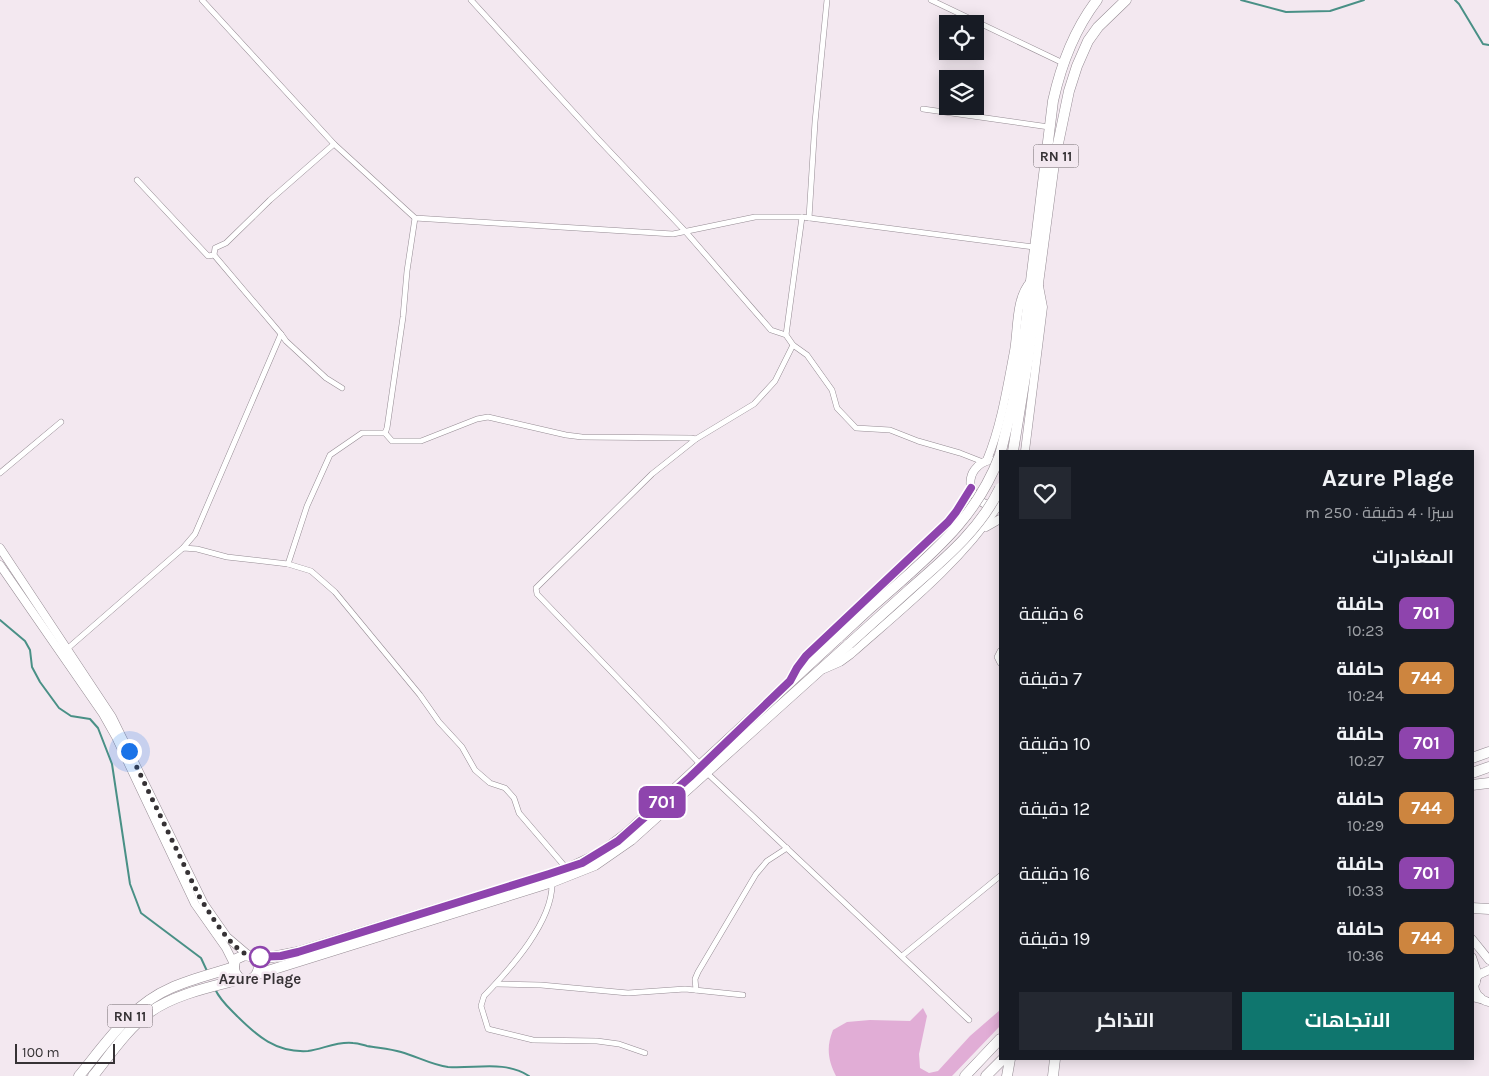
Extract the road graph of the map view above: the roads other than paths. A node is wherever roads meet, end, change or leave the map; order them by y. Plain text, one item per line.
1 (202, 0) edge
2 (470, 0) edge
3 (827, 0) edge
4 (931, 0) edge
5 (1097, 0) edge
6 (1126, 0) edge
7 (1063, 63) junction
8 (923, 109) dead end
9 (1049, 127) junction
10 (334, 144) junction
11 (137, 180) dead end
12 (802, 217) junction
13 (415, 218) junction
14 (810, 218) junction
15 (685, 231) junction
16 (1034, 247) junction
17 (211, 256) junction
18 (1035, 283) junction
19 (1029, 330) junction
20 (282, 334) junction
21 (786, 335) junction
22 (793, 345) junction
23 (342, 388) dead end
24 (61, 422) dead end
25 (385, 433) junction
26 (696, 439) junction
27 (1002, 450) edge
28 (1013, 450) edge
29 (1025, 450) edge
30 (999, 457) edge
31 (999, 460) edge
32 (985, 461) junction
33 (0, 473) edge
34 (971, 488) junction
35 (999, 490) edge
36 (999, 506) edge
37 (999, 518) edge
38 (979, 533) junction
39 (0, 548) edge
40 (183, 548) junction
41 (288, 564) junction
42 (0, 565) edge
43 (67, 649) junction
44 (822, 670) junction
45 (790, 681) junction
46 (1489, 748) edge
47 (1474, 752) edge
48 (1489, 752) edge
49 (1474, 757) edge
50 (1489, 767) edge
51 (704, 769) junction
52 (1474, 772) edge
53 (1489, 783) edge
54 (1474, 785) edge
55 (787, 848) junction
56 (567, 869) junction
57 (999, 877) edge
58 (552, 882) junction
59 (1474, 908) edge
60 (1489, 909) edge
61 (1474, 941) edge
62 (251, 956) junction
63 (902, 956) junction
64 (1489, 960) edge
65 (231, 967) junction
66 (1489, 970) edge
67 (258, 974) junction
68 (241, 979) junction
69 (1475, 980) edge
70 (496, 984) junction
71 (696, 990) junction
72 (743, 995) dead end
73 (1483, 1001) edge
74 (969, 1020) dead end
75 (999, 1040) edge
76 (645, 1053) dead end
77 (1001, 1060) edge
78 (1010, 1060) edge
79 (1055, 1060) edge
80 (1061, 1060) edge
81 (79, 1076) edge
82 (93, 1076) edge
83 (965, 1076) edge
84 (986, 1076) edge
85 (1006, 1076) edge
86 (1053, 1076) edge
87 (1060, 1076) edge

1 - 10 street
2 - 15 street
3 - 14 street
4 - 7 street
5 - 7 highway, RN 11
6 - 18 highway, RN 11
7 - 9 highway, RN 11
8 - 9 street
9 - 16 highway, RN 11
10 - 13 street
10 - 17 street
11 - 17 street
12 - 14 street
12 - 15 street
12 - 21 street
13 - 15 street
13 - 25 street
14 - 16 street
15 - 21 street
16 - 18 highway, RN 11
17 - 20 street
18 - 19 highway, RN 11
18 - 29 main road, RN 11
18 - 32 main road, RN 11
19 - 27 highway, RN 11
19 - 28 highway, RN 11
20 - 23 street
20 - 40 street
21 - 22 street
22 - 26 street
22 - 32 street
24 - 33 street
25 - 26 street
25 - 41 street
26 - 51 street
30 - 45 highway, RN 11, bridge
31 - 32 main road
32 - 34 main road
34 - 36 main road
34 - 45 main road, RN 11
35 - 44 highway, RN 11, bridge
36 - 38 main road, RN 11
37 - 38 main road
38 - 44 main road, RN 11
39 - 43 main road
40 - 41 street
40 - 43 street
41 - 56 street
42 - 65 main road
43 - 62 main road
44 - 51 highway, RN 11
45 - 51 highway, RN 11
46 - 47 highway
48 - 49 highway
50 - 52 highway
51 - 55 street
51 - 56 highway, RN 11
51 - 58 highway, RN 11
53 - 54 highway
55 - 63 street
55 - 71 street
56 - 62 highway, RN 11
57 - 63 street
58 - 67 highway, RN 11
58 - 70 street
59 - 60 highway
61 - 64 main road
62 - 65 highway
62 - 67 highway
63 - 74 street
65 - 68 highway
65 - 81 highway, RN 11
66 - 69 main road
67 - 68 highway
68 - 82 highway, RN 11
69 - 73 main road
70 - 71 street
70 - 76 street
71 - 72 street
75 - 83 highway
77 - 84 highway
78 - 85 highway
79 - 86 highway
80 - 87 highway

